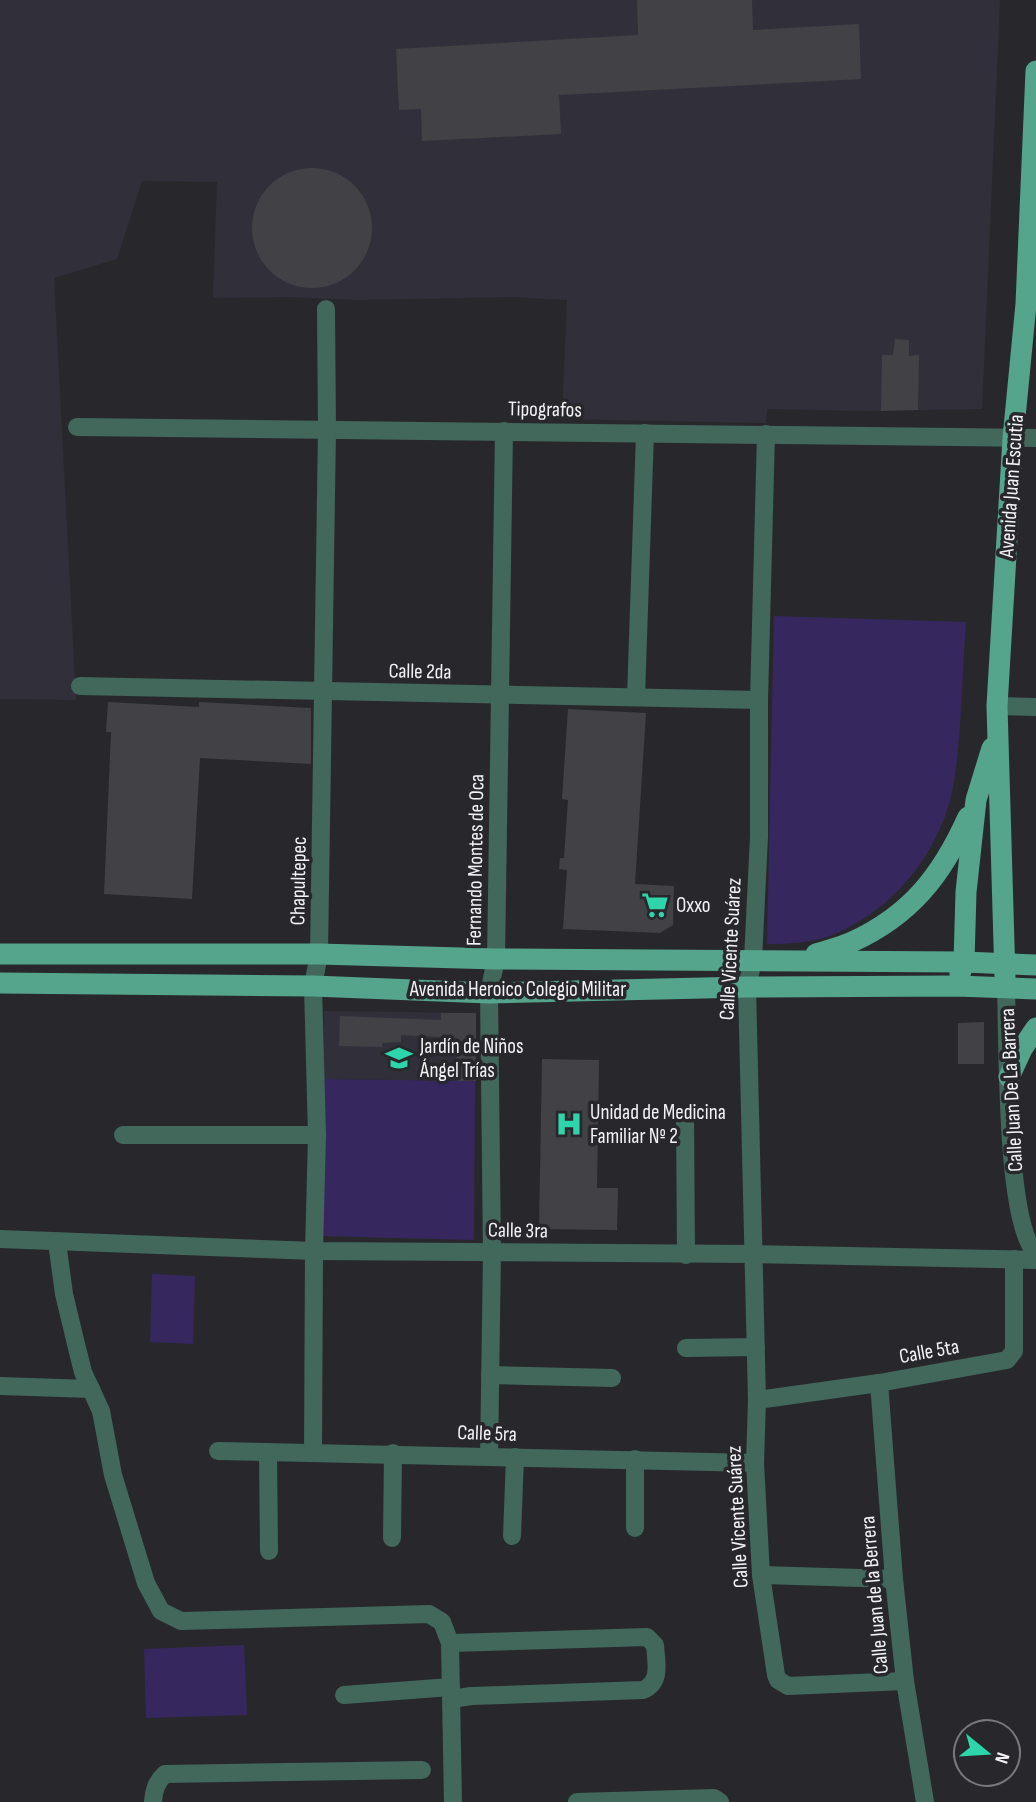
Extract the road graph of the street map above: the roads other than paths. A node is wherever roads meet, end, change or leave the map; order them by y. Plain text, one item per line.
1 (1036, 71) edge
2 (1034, 186) edge
3 (1031, 304) edge
4 (326, 309) dead end
5 (77, 427) dead end
6 (327, 429) junction
7 (504, 431) junction
8 (645, 433) junction
9 (766, 434) junction
10 (1013, 438) junction
11 (1036, 438) edge
12 (80, 686) dead end
13 (323, 692) junction
14 (500, 696) junction
15 (636, 697) junction
16 (759, 700) junction
17 (997, 706) junction
18 (1036, 707) edge
19 (997, 732) junction
20 (976, 800) junction
21 (0, 954) edge
22 (319, 954) junction
23 (496, 959) junction
24 (753, 960) junction
25 (800, 960) junction
26 (964, 962) junction
27 (1004, 965) junction
28 (1036, 965) edge
29 (0, 983) edge
30 (313, 986) junction
31 (957, 986) junction
32 (747, 987) junction
33 (1006, 989) junction
34 (1036, 989) edge
35 (489, 993) junction
36 (1036, 1028) edge
37 (1009, 1077) junction
38 (685, 1116) dead end
39 (122, 1135) dead end
40 (317, 1135) junction
41 (0, 1239) edge
42 (57, 1242) junction
43 (314, 1251) junction
44 (492, 1252) junction
45 (1036, 1253) edge
46 (753, 1254) junction
47 (686, 1255) junction
48 (1014, 1259) junction
49 (1036, 1259) edge
50 (756, 1347) junction
51 (686, 1348) dead end
52 (490, 1375) junction
53 (612, 1378) dead end
54 (879, 1383) junction
55 (0, 1386) edge
56 (91, 1389) junction
57 (757, 1400) junction
58 (218, 1451) dead end
59 (268, 1452) junction
60 (313, 1453) junction
61 (393, 1453) junction
62 (489, 1457) junction
63 (515, 1457) junction
64 (635, 1459) junction
65 (755, 1463) junction
66 (635, 1528) dead end
67 (512, 1536) dead end
68 (392, 1538) dead end
69 (269, 1552) dead end
70 (761, 1576) junction
71 (894, 1579) junction
72 (450, 1643) junction
73 (905, 1681) junction
74 (452, 1693) junction
75 (344, 1695) dead end
76 (422, 1770) dead end
77 (153, 1802) edge
78 (453, 1802) edge
79 (577, 1802) edge
80 (720, 1802) edge
81 (925, 1802) edge

1 - 2 main road, Avenida Juan Escutia
2 - 3 main road, Avenida Juan Escutia
3 - 10 main road, Avenida Juan Escutia
4 - 6 street, Chapultepec
5 - 6 street, Tipografos
6 - 7 street, Tipografos
6 - 13 street, Chapultepec
7 - 8 street, Tipografos
7 - 14 street, Fernando Montes de Oca
8 - 9 street, Tipografos
8 - 15 street
9 - 10 street, Tipografos
9 - 16 street, Calle Vicente Suárez
10 - 11 street, Tipografos
10 - 17 main road, Avenida Juan Escutia
12 - 13 street, Calle 2da
13 - 14 street, Calle 2da
13 - 22 street, Chapultepec
14 - 15 street, Calle 2da
14 - 23 street, Fernando Montes de Oca
15 - 16 street, Calle 2da
16 - 24 street, Calle Vicente Suárez
17 - 18 street
17 - 19 main road, Avenida Juan Escutia
19 - 20 main road, Avenida Juan Escutia
19 - 27 main road, Avenida Juan Escutia
20 - 25 main road
20 - 26 main road, Avenida Juan Escutia
21 - 22 main road, Avenida Heroico Colegio Militar
22 - 23 main road, Avenida Heroico Colegio Militar
22 - 30 street, Chapultepec
23 - 24 main road, Avenida Heroico Colegio Militar
23 - 35 street, Fernando Montes de Oca
24 - 25 main road, Avenida Heroico Colegio Militar
24 - 32 street, Calle Vicente Suárez
25 - 26 main road, Avenida Heroico Colegio Militar
26 - 27 main road, Avenida Heroico Colegio Militar
26 - 31 main road, Avenida Juan Escutia
27 - 28 main road, Avenida Heroico Colegio Militar
27 - 33 main road, Calle Juan De La Barrera
29 - 30 main road, Avenida Heroico Colegio Militar
30 - 35 main road, Avenida Heroico Colegio Militar
30 - 40 street, Chapultepec
31 - 32 main road, Avenida Heroico Colegio Militar
31 - 33 main road, Avenida Heroico Colegio Militar
32 - 35 main road, Avenida Heroico Colegio Militar
32 - 46 street, Calle Vicente Suárez
33 - 34 main road, Avenida Heroico Colegio Militar
33 - 37 street, Calle Juan De La Barrera
35 - 44 street, Fernando Montes de Oca
36 - 37 main road
37 - 45 street, Calle Juan De La Barrera
38 - 47 street
39 - 40 street
40 - 43 street, Chapultepec
41 - 42 street, Calle 3ra
42 - 43 street, Calle 3ra
42 - 56 street
43 - 44 street, Calle 3ra
43 - 60 street, Chapultepec
44 - 47 street, Calle 3ra
44 - 52 street, Fernando Montes de Oca
46 - 47 street, Calle 3ra
46 - 48 street, Calle 3ra
46 - 50 street, Calle Vicente Suárez
48 - 49 street, Calle 3ra
48 - 54 street, Calle 5ta
50 - 51 street
50 - 57 street, Calle Vicente Suárez
52 - 53 street
52 - 62 street, Fernando Montes de Oca
54 - 57 street, Calle 5ta
54 - 71 street, Calle Juan de la Berrera
55 - 56 street
56 - 72 street
57 - 65 street, Calle Vicente Suárez
58 - 59 street, Calle 5ra
59 - 60 street, Calle 5ra
59 - 69 street
60 - 61 street, Calle 5ra
61 - 62 street, Calle 5ra
61 - 68 street
62 - 63 street, Calle 5ra
63 - 64 street, Calle 5ra
63 - 67 street
64 - 65 street, Calle 5ra
64 - 66 street
65 - 70 street, Calle Vicente Suárez
70 - 71 street
70 - 73 street, Calle Vicente Suárez
71 - 73 street, Calle Juan de la Berrera
72 - 74 street
72 - 74 street
73 - 81 street, Calle Juan de la Berrera
74 - 75 street
74 - 78 street
76 - 77 street
79 - 80 street

